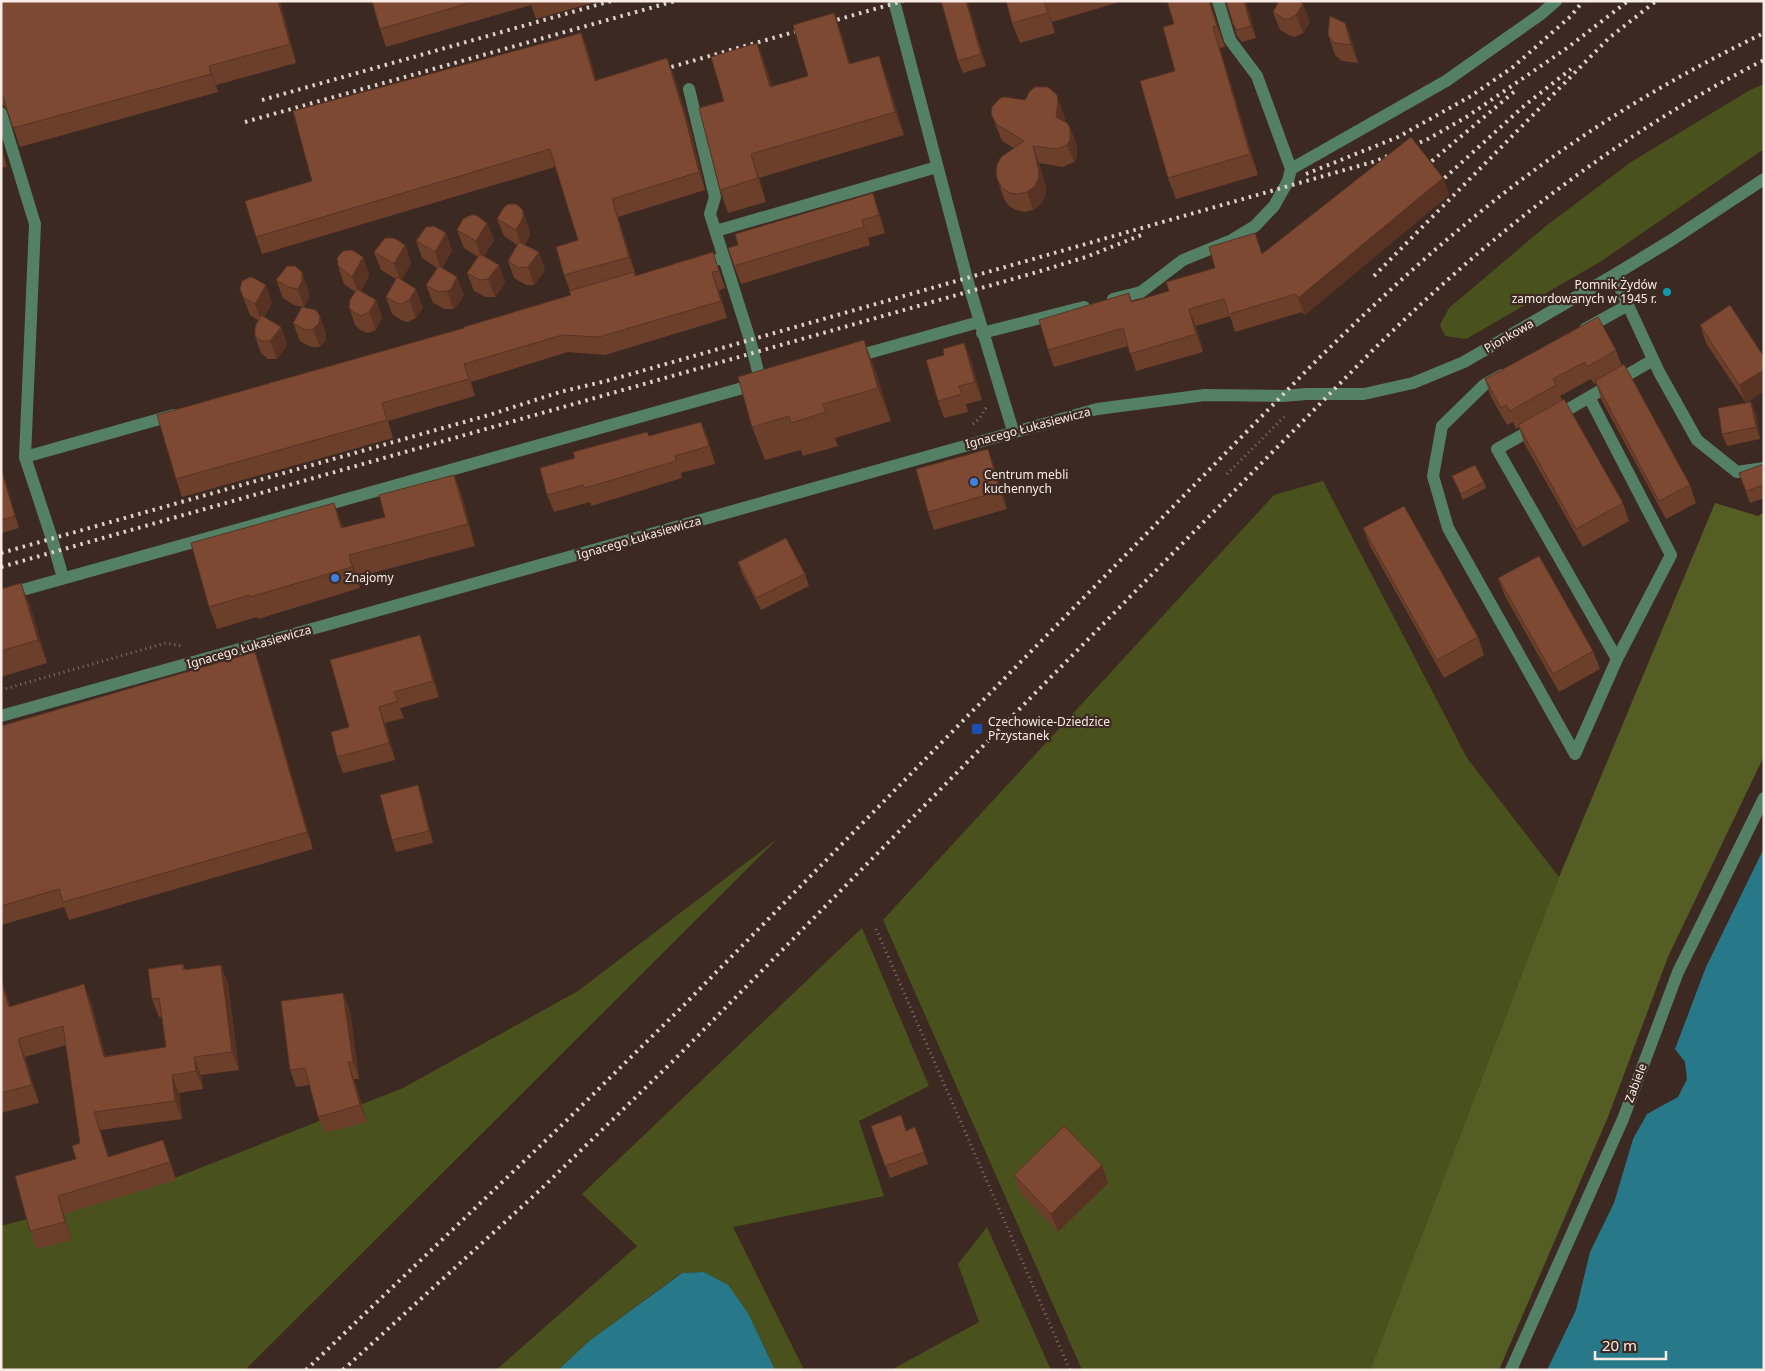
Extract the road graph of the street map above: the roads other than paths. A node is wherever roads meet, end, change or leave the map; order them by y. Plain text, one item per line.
1 (894, 1) edge
2 (1218, 1) edge
3 (1556, 1) edge
4 (689, 90) dead end
5 (1, 113) edge
6 (937, 166) junction
7 (1291, 169) junction
8 (1764, 179) edge
9 (716, 231) junction
10 (724, 258) junction
11 (686, 269) edge
12 (1614, 275) junction
13 (1628, 305) junction
14 (981, 328) junction
15 (1577, 333) edge
16 (846, 360) edge
17 (1653, 360) junction
18 (1509, 371) edge
19 (1282, 396) joint
20 (1589, 397) junction
21 (188, 411) edge
22 (1012, 432) junction
23 (25, 457) junction
24 (1764, 468) edge
25 (63, 578) junction
26 (1, 596) edge
27 (1617, 659) junction
28 (1, 716) edge
29 (1764, 798) edge
30 (1511, 1370) edge

1 - 6 street
2 - 7 street
3 - 7 street
4 - 9 street
5 - 23 street
6 - 9 street
6 - 14 street
7 - 14 street
8 - 12 street, Pionkowa
9 - 10 street
10 - 11 street
10 - 25 street
12 - 13 street
12 - 19 street, Pionkowa
13 - 15 street
13 - 17 street
14 - 16 street
14 - 22 street
17 - 20 street
17 - 24 street
18 - 27 street
19 - 22 street, Ignacego Łukasiewicza
20 - 27 street
20 - 27 street
21 - 23 street
22 - 28 street, Ignacego Łukasiewicza
23 - 25 street
25 - 26 street
29 - 30 street, Zabiele

